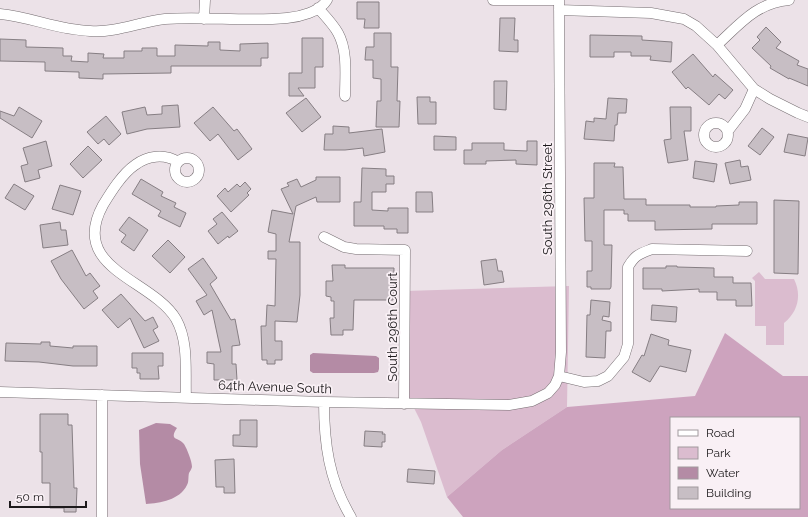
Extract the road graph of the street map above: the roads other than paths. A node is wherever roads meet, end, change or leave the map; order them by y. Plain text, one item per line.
1 (205, 0) edge
2 (327, 0) edge
3 (493, 0) edge
4 (789, 0) edge
5 (559, 3) edge
6 (318, 8) junction
7 (0, 14) edge
8 (204, 18) junction
9 (717, 46) junction
10 (754, 89) junction
11 (344, 96) dead end
12 (808, 117) edge
13 (728, 131) dead end
14 (178, 162) dead end
15 (324, 237) dead end
16 (747, 251) dead end
17 (559, 376) junction
18 (0, 392) edge
19 (548, 393) joint
20 (102, 395) junction
21 (186, 397) junction
22 (324, 402) junction
23 (404, 404) junction
24 (102, 517) edge
25 (351, 517) edge

1 - 8 street
2 - 6 street
3 - 5 street
4 - 9 street
5 - 9 street
5 - 17 street, South 296th Street
6 - 8 street
6 - 11 street
7 - 8 street
9 - 10 street
10 - 12 street
10 - 13 street
14 - 21 street
15 - 23 street, South 296th Court
16 - 17 street
17 - 19 street, South 296th Street
18 - 20 street, 64th Avenue South
19 - 23 street, 64th Avenue South
20 - 21 street, 64th Avenue South
20 - 24 street
21 - 22 street, 64th Avenue South
22 - 23 street, 64th Avenue South
22 - 25 street

